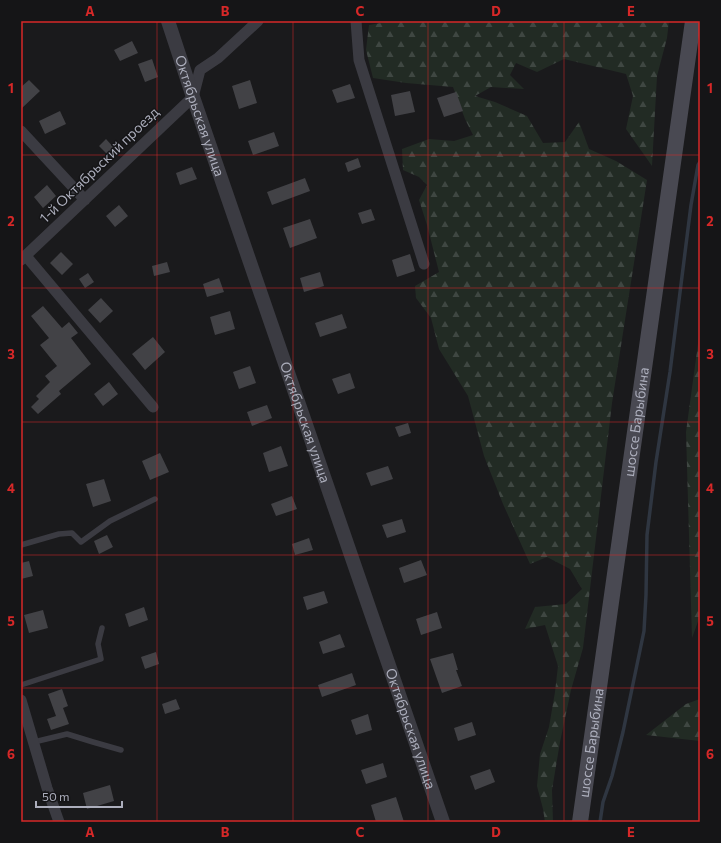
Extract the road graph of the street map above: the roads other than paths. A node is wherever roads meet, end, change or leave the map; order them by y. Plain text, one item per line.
1 (168, 21) edge
2 (258, 21) edge
3 (356, 21) edge
4 (693, 21) edge
5 (193, 97) junction
6 (21, 131) edge
7 (85, 200) junction
8 (23, 258) edge
9 (424, 264) dead end
10 (153, 407) dead end
11 (156, 499) dead end
12 (21, 544) edge
13 (102, 628) dead end
14 (21, 685) edge
15 (21, 700) edge
16 (34, 742) junction
17 (121, 750) dead end
18 (59, 822) edge
19 (443, 822) edge
20 (580, 822) edge

1 - 5 street, Октябрьская улица
2 - 5 street
3 - 9 street
4 - 20 main road, шоссе Барыбина
5 - 7 street, 1-й Октябрьский проезд
5 - 19 street, Октябрьская улица
6 - 7 street
7 - 8 street, 1-й Октябрьский проезд
8 - 10 street, 1-й Октябрьский проезд
11 - 12 lane
13 - 14 lane
15 - 16 street
16 - 17 lane
16 - 18 street

